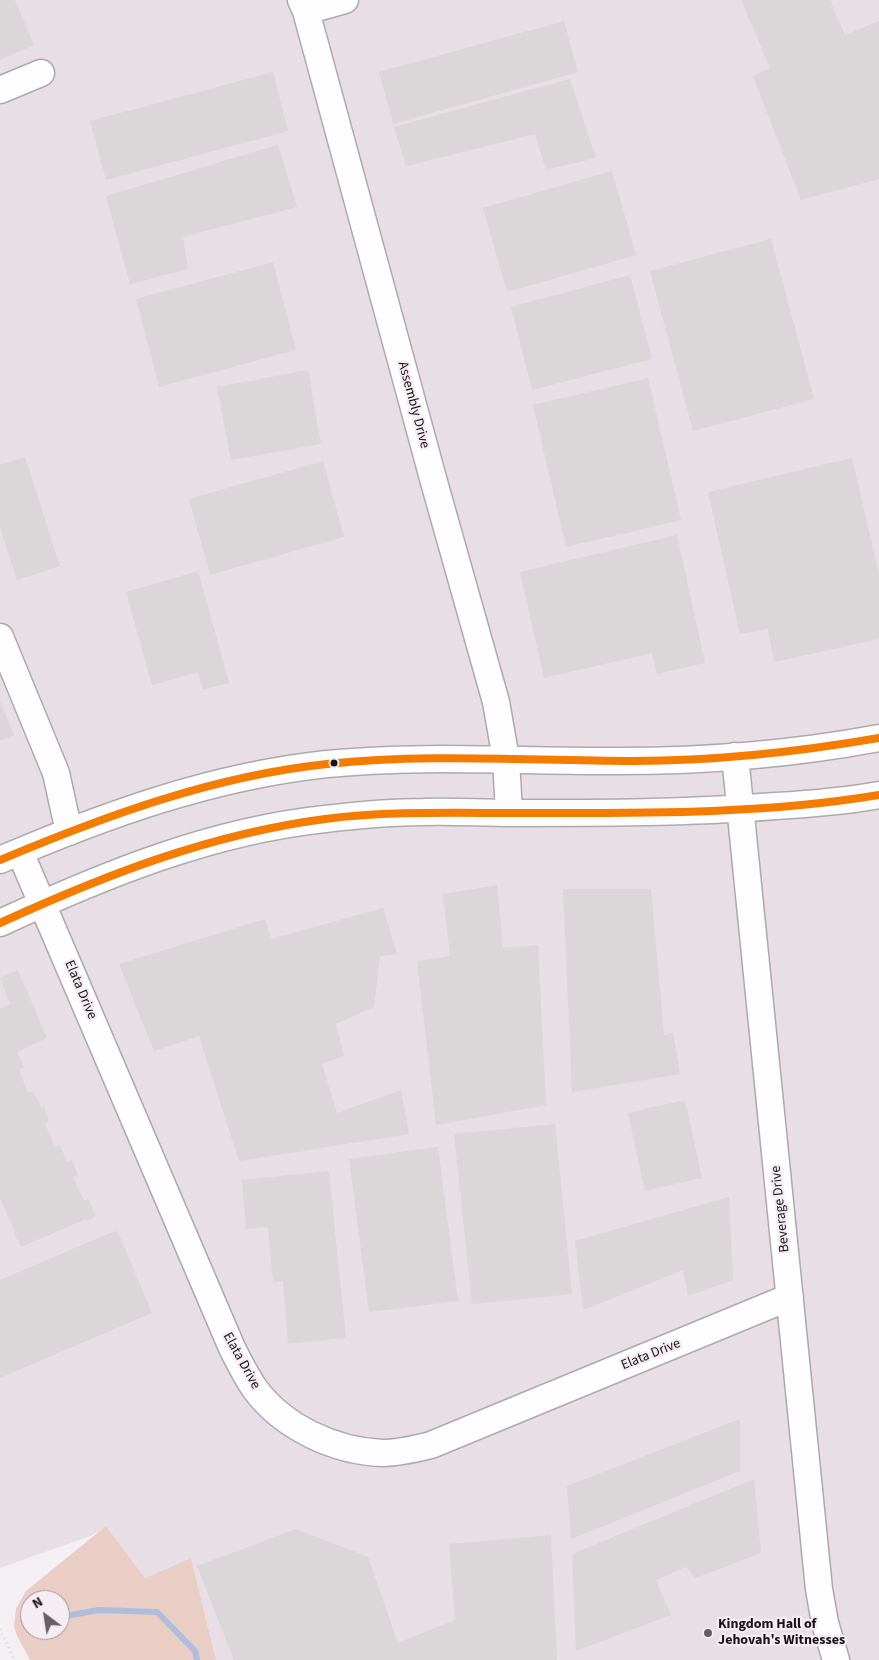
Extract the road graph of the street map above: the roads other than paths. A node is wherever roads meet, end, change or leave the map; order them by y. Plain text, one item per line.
1 (345, 0) edge
2 (303, 5) edge
3 (41, 73) dead end
4 (0, 90) edge
5 (0, 637) edge
6 (879, 738) edge
7 (735, 756) junction
8 (506, 759) junction
9 (879, 795) edge
10 (741, 809) junction
11 (508, 813) junction
12 (69, 832) junction
13 (10, 856) edge
14 (42, 903) junction
15 (0, 922) edge
16 (790, 1297) junction
17 (836, 1660) edge

1 - 2 street
2 - 8 street, Assembly Drive
3 - 4 street
5 - 12 street
6 - 7 street
7 - 8 street
7 - 10 street, Beverage Drive
8 - 11 street, Assembly Drive
8 - 12 street
9 - 10 street
10 - 11 street
10 - 16 street, Beverage Drive
11 - 14 street
12 - 13 street
13 - 14 street, Elata Drive
14 - 15 street
14 - 16 street, Elata Drive
16 - 17 street, Beverage Drive

